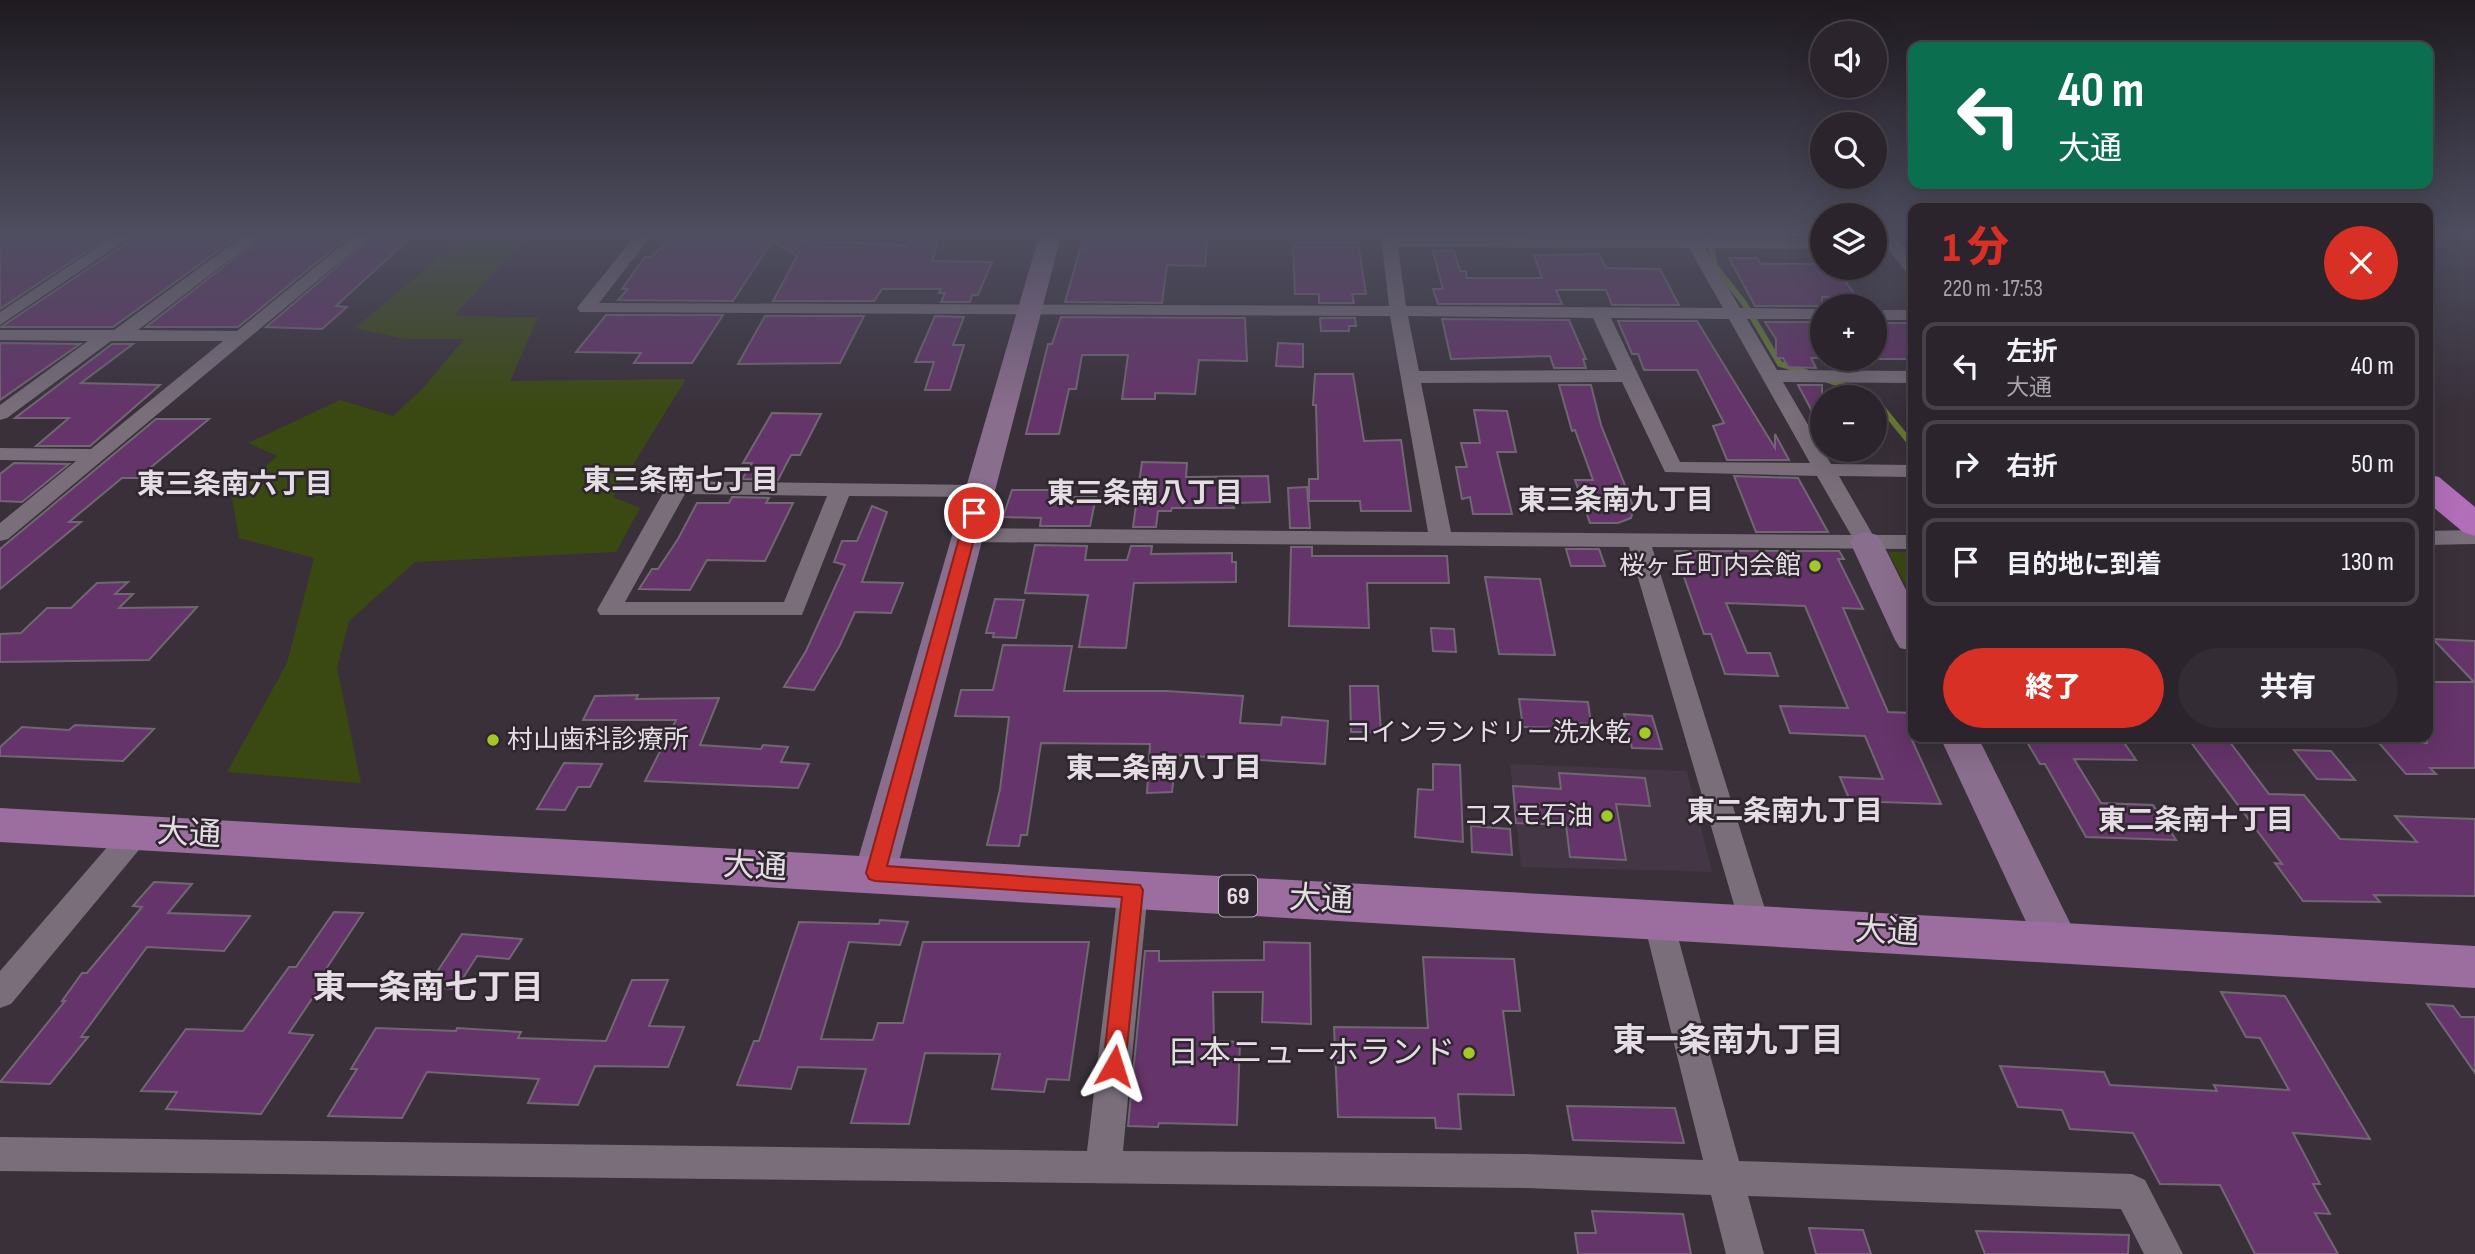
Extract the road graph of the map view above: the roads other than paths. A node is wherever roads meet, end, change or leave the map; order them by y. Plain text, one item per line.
1 (38, 295) edge
2 (170, 295) edge
3 (292, 295) edge
4 (597, 295) edge
5 (1034, 295) edge
6 (1396, 295) edge
7 (1722, 295) edge
8 (1029, 311) junction
9 (1398, 311) junction
10 (1599, 312) junction
11 (1732, 313) junction
12 (1810, 314) edge
13 (1887, 315) edge
14 (1908, 315) edge
15 (0, 320) edge
16 (0, 335) edge
17 (112, 336) junction
18 (242, 336) junction
19 (1629, 376) junction
20 (1769, 376) junction
21 (1410, 377) junction
22 (1908, 377) edge
23 (0, 415) edge
24 (0, 454) edge
25 (98, 455) junction
26 (1824, 470) junction
27 (1908, 471) edge
28 (2433, 489) edge
29 (840, 490) junction
30 (979, 492) junction
31 (2475, 525) edge
32 (0, 534) edge
33 (968, 535) junction
34 (2475, 537) edge
35 (2433, 538) edge
36 (1441, 540) junction
37 (1639, 542) junction
38 (1866, 542) junction
39 (1908, 542) edge
40 (1908, 630) edge
41 (1961, 742) edge
42 (0, 825) edge
43 (138, 831) junction
44 (875, 873) junction
45 (1133, 890) junction
46 (1658, 919) junction
47 (1755, 925) junction
48 (2057, 941) junction
49 (2475, 967) edge
50 (0, 994) edge
51 (0, 1154) edge
52 (1102, 1168) junction
53 (1724, 1176) junction
54 (1745, 1254) edge
55 (2165, 1254) edge

1 - 15 street
2 - 17 street
3 - 18 street
4 - 8 street
5 - 8 street
6 - 9 street
7 - 11 street
8 - 9 street
8 - 30 street
9 - 10 street
9 - 21 street
10 - 11 street
10 - 19 street
11 - 12 street
11 - 20 street
13 - 14 street
16 - 17 street
17 - 18 street
17 - 23 street
18 - 25 street
19 - 21 street
19 - 26 street
20 - 22 street
20 - 26 street
21 - 36 street
24 - 25 street
25 - 32 street
26 - 27 street
26 - 38 street
28 - 31 highway
29 - 29 street
29 - 30 street
30 - 33 street
33 - 36 street
33 - 44 street
34 - 35 street
36 - 37 street
37 - 38 street
37 - 47 street
38 - 39 street
38 - 40 street
41 - 48 street
42 - 43 main road, 大通 / 69
43 - 44 main road, 大通 / 69
43 - 50 street
44 - 45 main road, 大通 / 69
45 - 46 main road, 大通 / 69
45 - 52 street
46 - 47 main road, 大通 / 69
46 - 53 street
47 - 48 main road, 大通 / 69
48 - 49 main road, 大通 / 69
51 - 52 street
52 - 53 street
53 - 54 street
53 - 55 street

